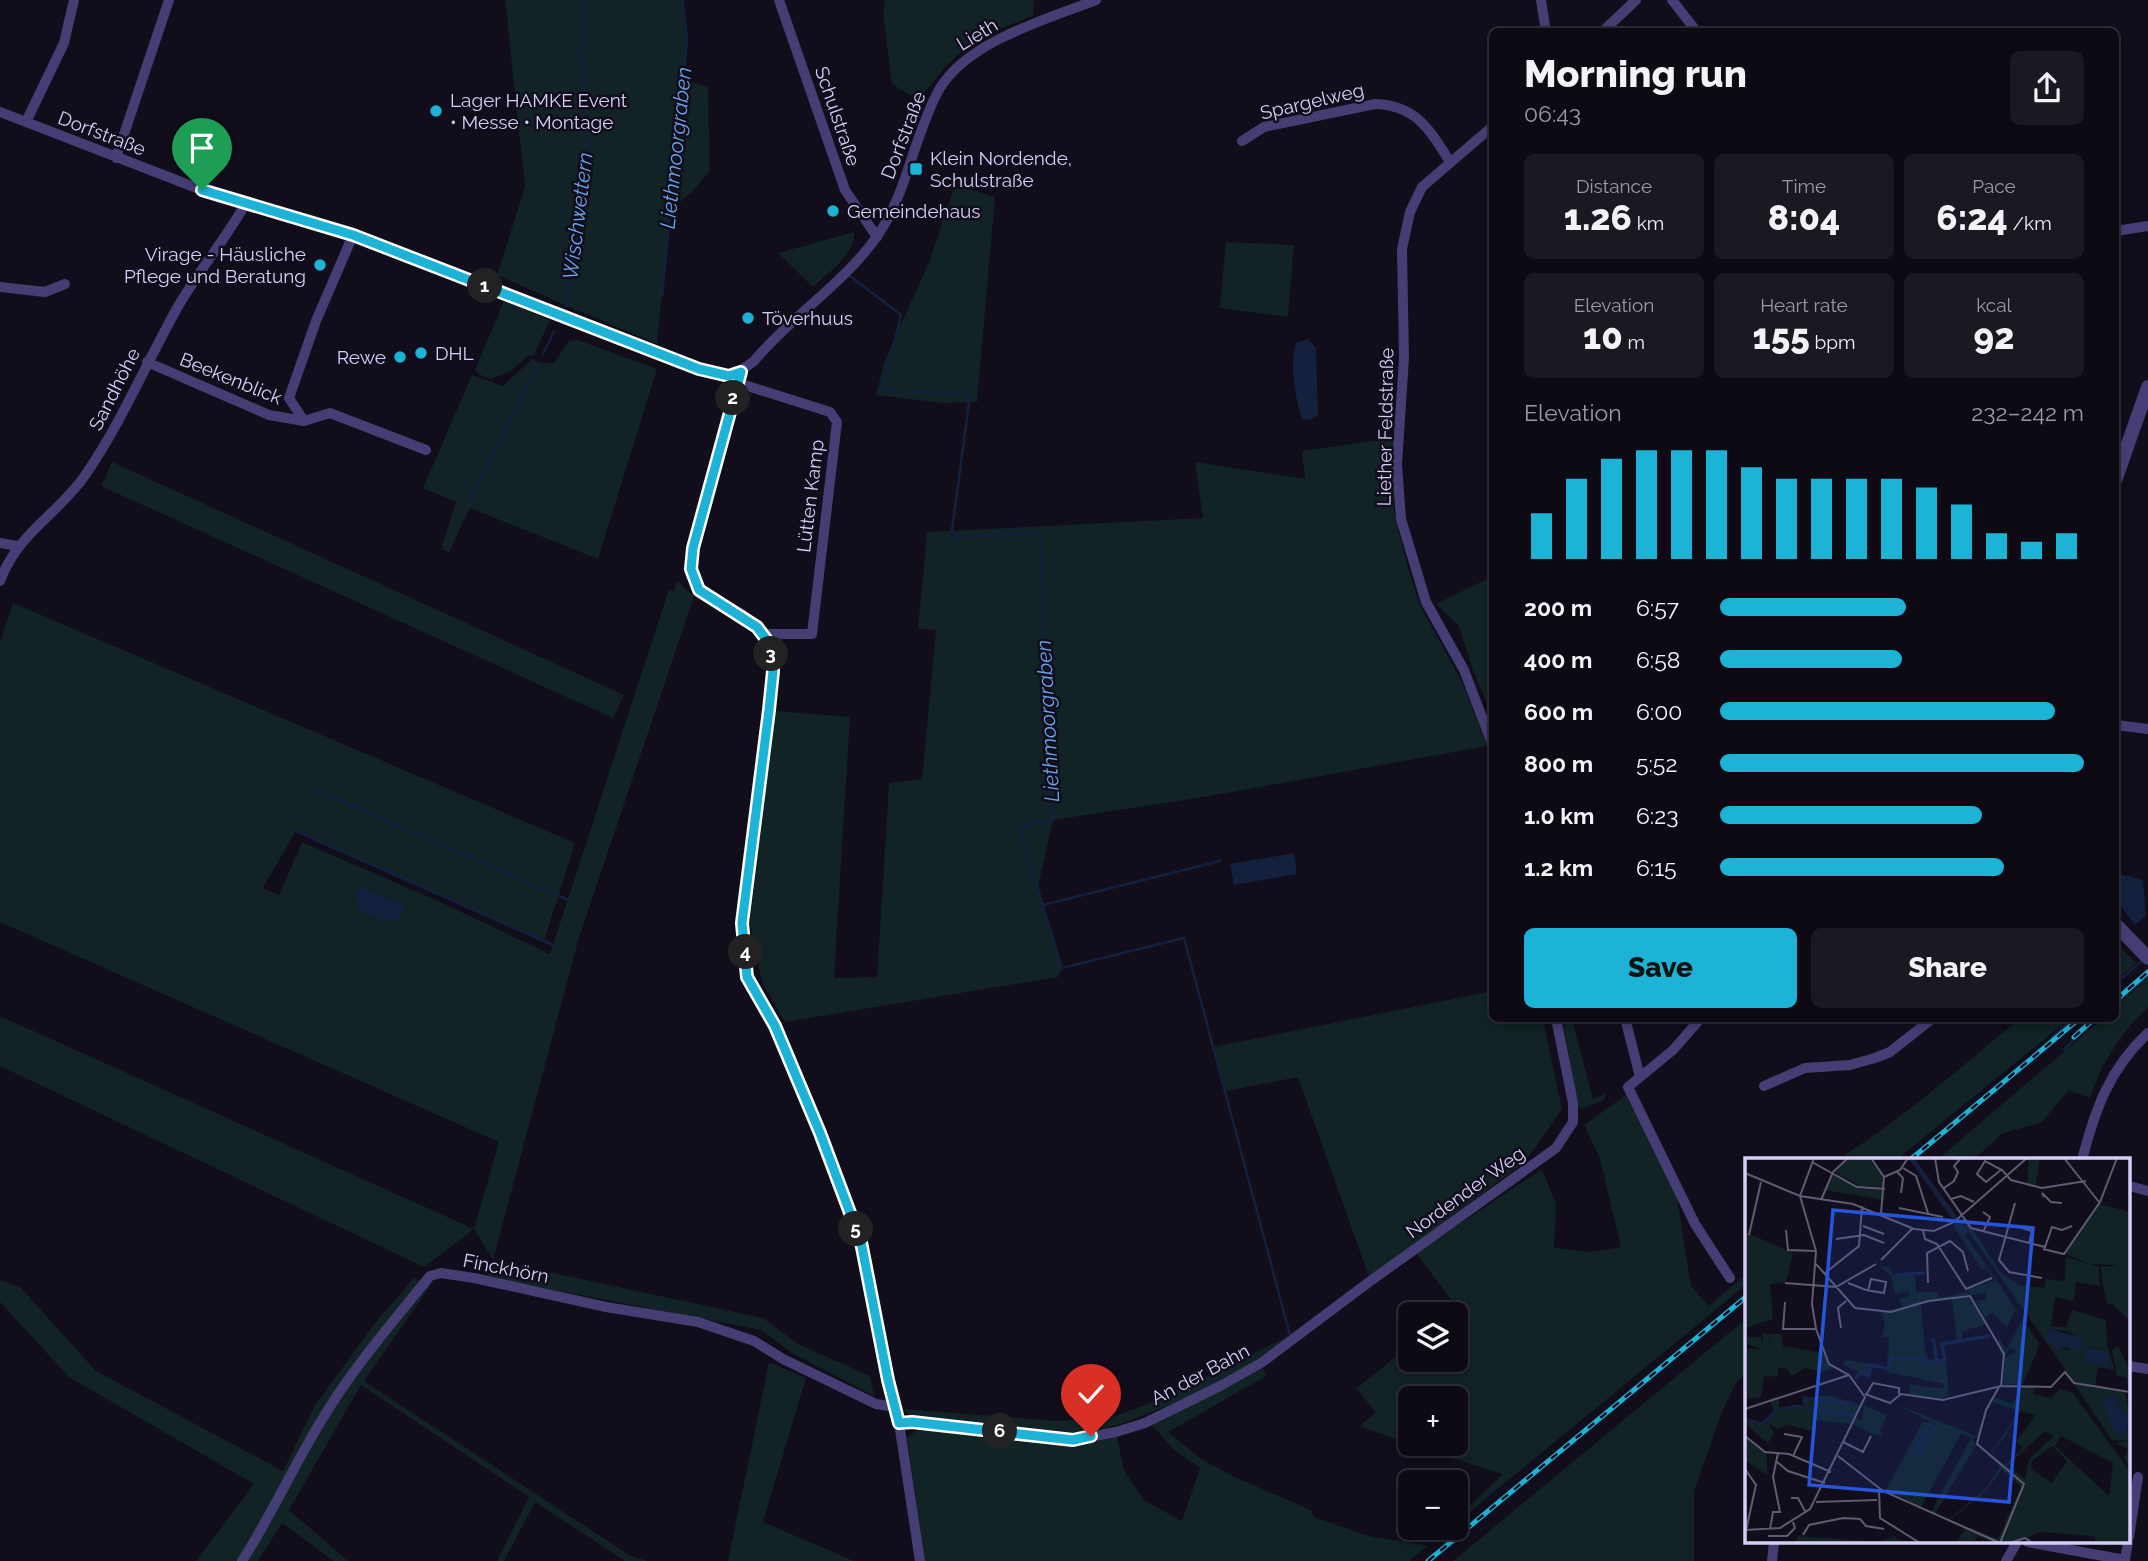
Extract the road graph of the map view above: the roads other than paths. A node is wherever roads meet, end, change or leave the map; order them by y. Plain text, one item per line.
1 (74, 0) edge
2 (169, 0) edge
3 (779, 0) edge
4 (1096, 0) edge
5 (1541, 0) edge
6 (1636, 0) edge
7 (1672, 0) edge
8 (1545, 28) edge
9 (1606, 28) edge
10 (1694, 28) edge
11 (955, 69) joint
12 (0, 112) edge
13 (26, 122) junction
14 (1489, 129) edge
15 (1242, 141) dead end
16 (117, 158) junction
17 (1450, 162) junction
18 (246, 203) junction
19 (2148, 226) edge
20 (2119, 231) edge
21 (353, 235) junction
22 (877, 237) junction
23 (65, 284) dead end
24 (0, 287) edge
25 (147, 362) junction
26 (740, 377) junction
27 (2148, 387) edge
28 (304, 421) junction
29 (426, 450) dead end
30 (2119, 469) edge
31 (0, 543) edge
32 (18, 546) junction
33 (0, 581) edge
34 (763, 634) junction
35 (2119, 725) edge
36 (2148, 729) edge
37 (1489, 736) edge
38 (2119, 928) edge
39 (2148, 958) edge
40 (1557, 1022) edge
41 (1626, 1022) edge
42 (1698, 1022) edge
43 (1928, 1022) edge
44 (2148, 1033) edge
45 (1640, 1077) junction
46 (1764, 1086) dead end
47 (2083, 1158) edge
48 (2130, 1186) edge
49 (2148, 1191) edge
50 (1730, 1278) dead end
51 (1369, 1282) joint
52 (2130, 1366) edge
53 (2148, 1369) edge
54 (895, 1407) junction
55 (899, 1423) junction
56 (2138, 1477) dead end
57 (2130, 1527) edge
58 (2016, 1544) edge
59 (2038, 1544) edge
60 (2127, 1544) edge
61 (242, 1561) edge
62 (920, 1561) edge
63 (2006, 1561) edge

1 - 13 street
2 - 16 street
3 - 22 street, Schulstraße
4 - 11 street, Lieth
5 - 8 street
6 - 9 street
7 - 10 street
11 - 22 street, Dorfstraße
12 - 13 street, Dorfstraße
13 - 16 street, Dorfstraße
14 - 17 street, Liether Feldstraße
15 - 17 street, Spargelweg
16 - 18 street, Dorfstraße
17 - 37 street, Liether Feldstraße
18 - 21 street, Dorfstraße
18 - 25 street, Sandhöhe
19 - 20 street
21 - 26 street, Dorfstraße
21 - 28 street, Beekenblick
22 - 26 street, Dorfstraße
23 - 24 street
25 - 28 street, Beekenblick
25 - 32 street, Sandhöhe
26 - 34 street
26 - 34 street, Lütten Kamp
27 - 30 street
28 - 29 street, Beekenblick
31 - 32 street
32 - 33 street, Sandhöhe
34 - 54 street
35 - 36 street
38 - 39 street
40 - 51 street, Nordender Weg
41 - 45 street
42 - 45 street
43 - 46 street
44 - 47 street
45 - 50 street
48 - 49 street
51 - 55 street, An der Bahn
52 - 53 street
54 - 55 street
54 - 61 street, Finckhörn
55 - 62 street
56 - 57 street
58 - 63 street
59 - 60 street

